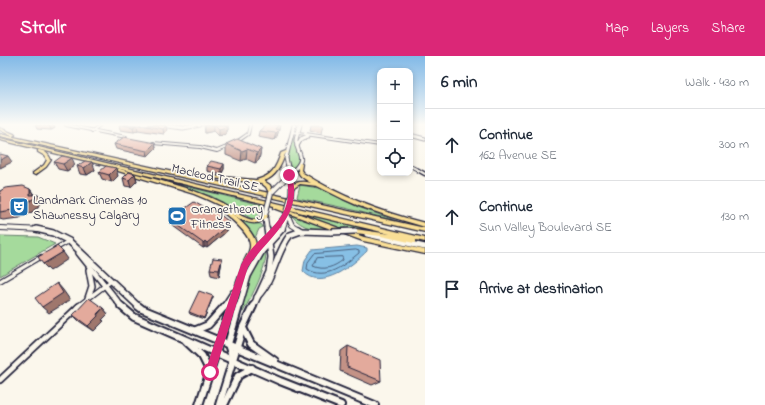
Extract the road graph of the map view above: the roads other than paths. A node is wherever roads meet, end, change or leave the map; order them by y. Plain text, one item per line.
1 (6, 141) edge
2 (30, 141) edge
3 (289, 141) edge
4 (297, 141) edge
5 (300, 141) edge
6 (356, 141) edge
7 (360, 141) edge
8 (10, 142) junction
9 (147, 142) edge
10 (377, 144) edge
11 (377, 144) edge
12 (232, 145) edge
13 (297, 146) junction
14 (286, 152) junction
15 (90, 160) junction
16 (300, 164) junction
17 (144, 167) junction
18 (413, 168) edge
19 (35, 174) dead end
20 (425, 174) edge
21 (289, 175) junction
22 (253, 181) junction
23 (292, 187) junction
24 (220, 191) junction
25 (331, 191) junction
26 (188, 192) junction
27 (271, 193) junction
28 (287, 213) junction
29 (265, 216) junction
30 (425, 225) edge
31 (0, 228) edge
32 (425, 230) edge
33 (355, 231) junction
34 (305, 232) junction
35 (269, 240) junction
36 (425, 240) edge
37 (69, 241) junction
38 (425, 243) edge
39 (74, 246) junction
40 (425, 247) edge
41 (54, 250) edge
42 (425, 252) edge
43 (47, 253) edge
44 (88, 266) junction
45 (245, 266) junction
46 (0, 281) edge
47 (111, 281) junction
48 (104, 286) junction
49 (236, 288) junction
50 (88, 298) junction
51 (256, 298) junction
52 (243, 327) junction
53 (196, 330) junction
54 (185, 340) junction
55 (219, 341) junction
56 (228, 344) junction
57 (237, 348) junction
58 (216, 352) junction
59 (233, 360) junction
60 (284, 366) junction
61 (252, 368) junction
62 (210, 372) junction
63 (0, 380) edge
64 (199, 405) edge
65 (219, 405) edge
66 (224, 405) edge
67 (341, 405) edge
68 (375, 405) edge

1 - 8 highway, Macleod Trail SE
2 - 17 highway, Macleod Trail SE
3 - 14 main road
4 - 13 main road
5 - 13 main road
6 - 11 street
7 - 10 street
8 - 15 highway, Macleod Trail SE
8 - 19 highway
9 - 12 street
13 - 16 main road
14 - 21 main road
14 - 22 highway
15 - 24 highway, Macleod Trail SE
15 - 26 highway
16 - 21 main road
16 - 25 highway
17 - 22 highway
17 - 32 highway, Macleod Trail SE
18 - 20 street
21 - 23 main road
21 - 27 main road
22 - 27 highway
23 - 25 highway
23 - 28 main road, bridge
24 - 36 highway, Macleod Trail SE
24 - 42 highway
25 - 30 highway
26 - 29 highway
26 - 45 highway
27 - 29 main road, bridge
28 - 34 main road
28 - 35 main road
29 - 35 main road
31 - 37 main road
33 - 34 main road, bridge
33 - 38 highway
33 - 40 main road
34 - 51 main road
35 - 45 main road
35 - 51 main road
35 - 56 main road
37 - 39 main road
37 - 41 street
39 - 44 main road
39 - 47 main road
43 - 46 street
44 - 48 main road
44 - 50 main road
45 - 49 main road
47 - 48 street
47 - 53 main road
48 - 50 street
48 - 54 main road
49 - 53 main road
49 - 55 main road
50 - 63 street
51 - 52 main road
52 - 57 main road
52 - 60 main road
53 - 55 main road
54 - 58 main road
54 - 62 main road
55 - 56 main road
55 - 58 main road
56 - 57 main road
56 - 59 main road
57 - 59 main road
57 - 60 main road
58 - 59 main road
58 - 62 main road
59 - 61 main road
59 - 65 main road
60 - 68 main road
61 - 66 main road
61 - 67 main road
62 - 64 main road

